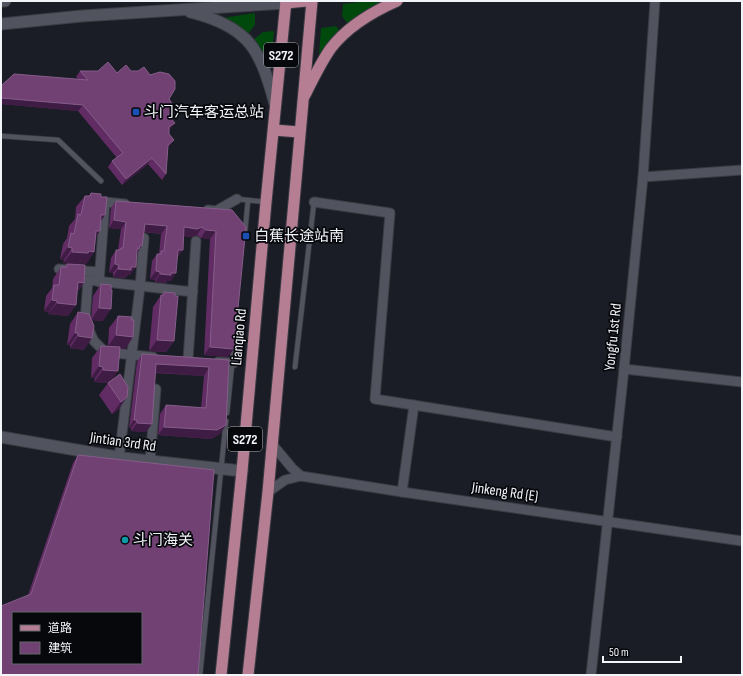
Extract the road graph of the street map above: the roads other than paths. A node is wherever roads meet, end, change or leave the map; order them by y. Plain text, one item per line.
1 (1, 1) edge
2 (5, 1) edge
3 (306, 1) edge
4 (312, 1) edge
5 (397, 1) edge
6 (655, 1) edge
7 (286, 2) edge
8 (180, 10) junction
9 (1, 24) edge
10 (303, 99) junction
11 (276, 108) junction
12 (274, 130) junction
13 (299, 132) junction
14 (1, 136) edge
15 (742, 170) edge
16 (643, 177) junction
17 (101, 182) dead end
18 (237, 199) joint
19 (248, 200) junction
20 (266, 202) junction
21 (314, 202) joint
22 (136, 204) edge
23 (200, 210) edge
24 (244, 236) edge
25 (144, 238) edge
26 (196, 241) dead end
27 (59, 269) edge
28 (99, 272) junction
29 (99, 282) junction
30 (140, 287) junction
31 (193, 292) junction
32 (234, 337) edge
33 (131, 356) junction
34 (160, 358) edge
35 (188, 360) edge
36 (211, 361) edge
37 (234, 363) dead end
38 (295, 367) dead end
39 (624, 369) junction
40 (742, 382) edge
41 (156, 389) edge
42 (414, 405) junction
43 (1, 437) edge
44 (617, 437) junction
45 (272, 444) junction
46 (118, 458) junction
47 (150, 461) junction
48 (221, 469) junction
49 (242, 471) junction
50 (301, 476) junction
51 (268, 492) junction
52 (402, 492) junction
53 (608, 522) junction
54 (742, 541) edge
55 (200, 675) edge
56 (221, 675) edge
57 (248, 675) edge
58 (590, 675) edge

1 - 2 main road
3 - 7 main road
4 - 10 main road, S272
5 - 10 main road
6 - 16 street, Yongfu 1st Rd
7 - 8 main road
7 - 11 main road, Lianqiao Rd / S272
8 - 9 main road
8 - 11 main road
10 - 13 main road, S272
11 - 12 main road, Lianqiao Rd / S272
12 - 13 main road
12 - 20 main road, Lianqiao Rd / S272
13 - 45 main road, S272
14 - 17 lane
15 - 16 street
16 - 39 street, Yongfu 1st Rd
18 - 19 lane
18 - 23 street
19 - 20 lane
19 - 24 lane
20 - 49 main road, Lianqiao Rd / S272
21 - 38 lane
21 - 42 street
22 - 28 street
25 - 30 street
26 - 31 street
27 - 28 street
28 - 29 street
29 - 30 street
29 - 33 street
30 - 31 street
30 - 33 street
31 - 35 street
32 - 48 lane
33 - 34 street
33 - 46 street
36 - 37 street
39 - 40 street
39 - 44 street, Yongfu 1st Rd
41 - 47 street
42 - 44 street
42 - 52 street
43 - 46 main road, Jintian 3rd Rd
44 - 53 street, Yongfu 1st Rd
45 - 50 street
45 - 51 main road, S272
46 - 47 main road, Jintian 3rd Rd
47 - 48 main road, Jintian 3rd Rd
48 - 49 main road, Jintian 3rd Rd
48 - 55 lane
49 - 56 main road, Lianqiao Rd / S272
50 - 51 street, Jinkeng Rd (E)
50 - 52 street, Jinkeng Rd (E)
51 - 57 main road, S272
52 - 53 street, Jinkeng Rd (E)
53 - 54 street, Jinkeng Rd (E)
53 - 58 street, Yongfu 1st Rd

